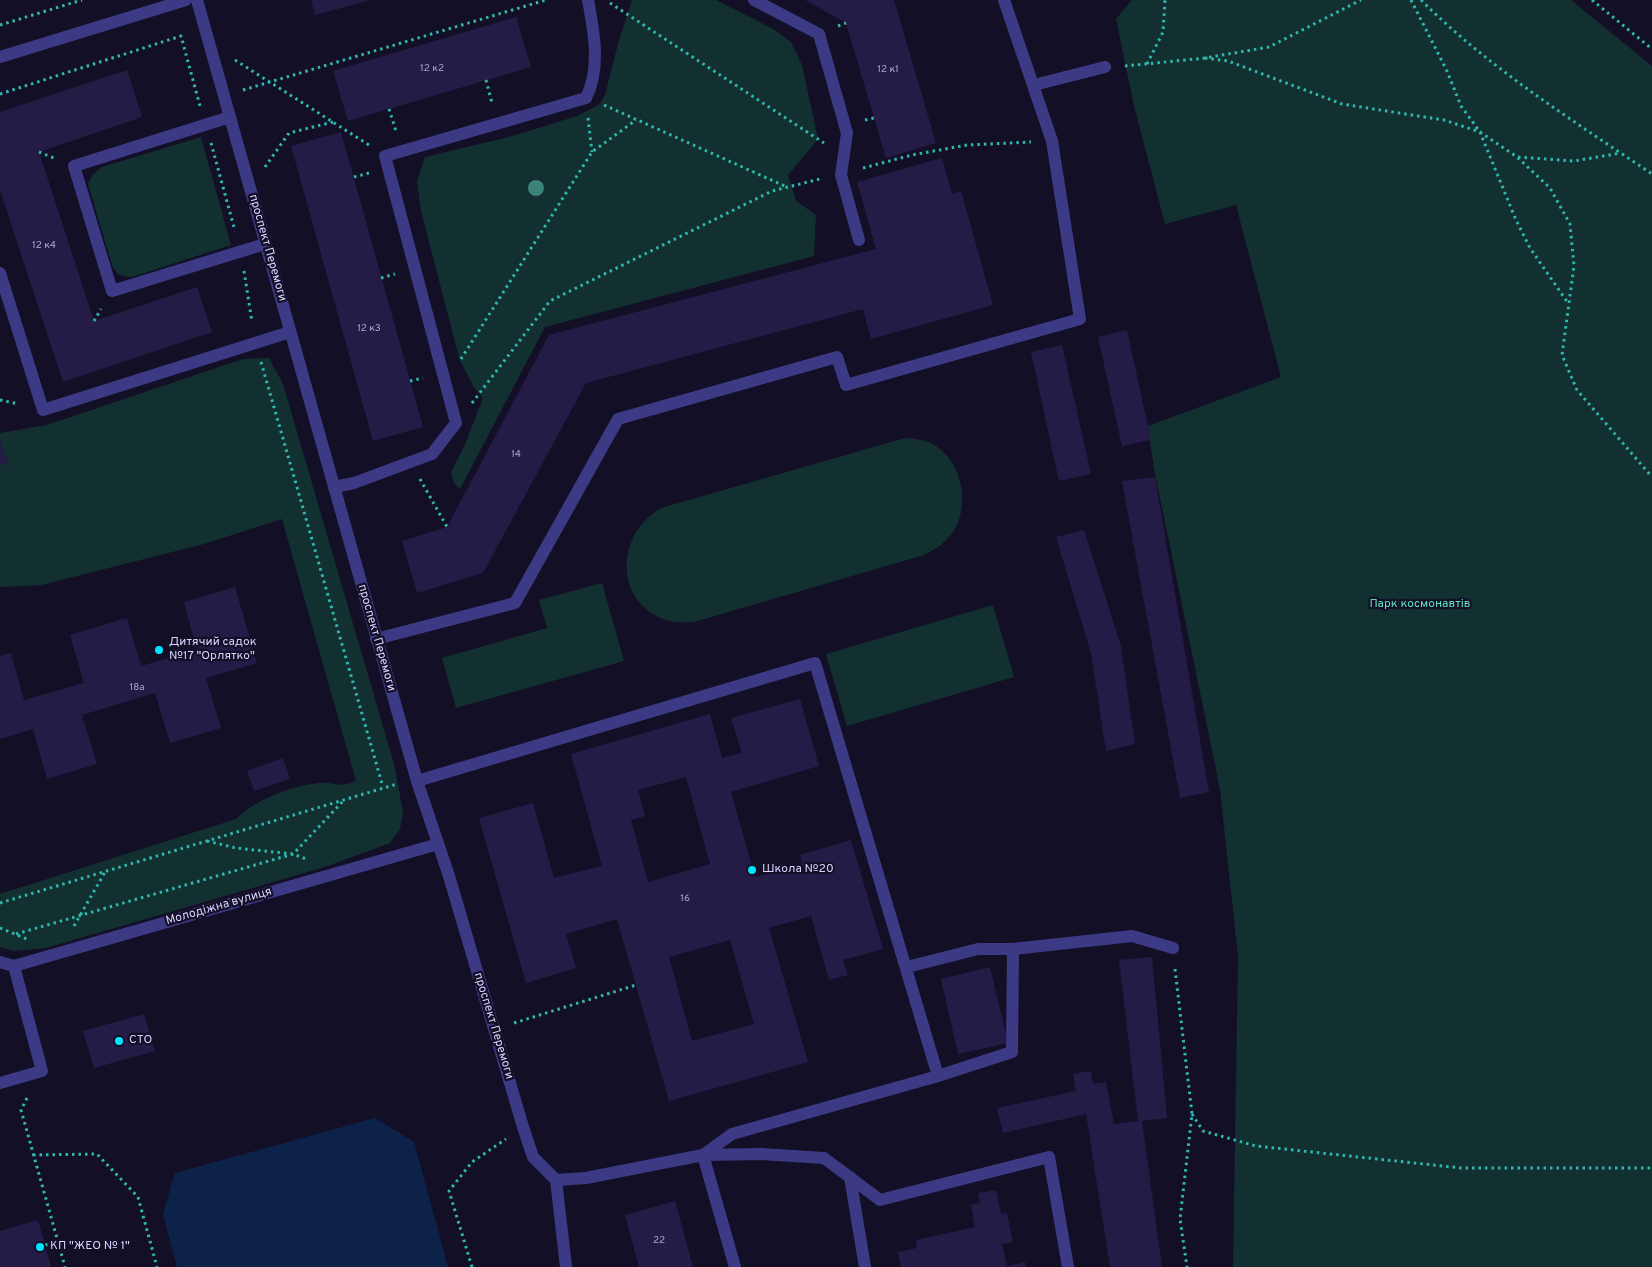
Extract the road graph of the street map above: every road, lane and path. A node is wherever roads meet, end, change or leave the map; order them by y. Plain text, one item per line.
1 (82, 0) edge
2 (186, 0) edge
3 (198, 0) edge
4 (546, 0) edge
5 (588, 0) edge
6 (605, 0) edge
7 (754, 0) edge
8 (1004, 0) edge
9 (1165, 0) edge
10 (1361, 0) edge
11 (1411, 0) edge
12 (1420, 0) edge
13 (1592, 0) edge
14 (0, 25) edge
15 (1652, 49) edge
16 (0, 57) edge
17 (1205, 58) junction
18 (235, 60) dead end
19 (1147, 64) junction
20 (1105, 67) joint
21 (271, 82) junction
22 (1034, 85) junction
23 (243, 90) dead end
24 (0, 94) edge
25 (586, 98) junction
26 (230, 117) junction
27 (636, 120) junction
28 (333, 122) junction
29 (206, 125) junction
30 (1480, 132) junction
31 (1052, 141) junction
32 (592, 152) junction
33 (1622, 153) junction
34 (385, 156) junction
35 (843, 156) junction
36 (1518, 157) junction
37 (265, 168) dead end
38 (1652, 174) edge
39 (841, 175) junction
40 (787, 187) junction
41 (859, 240) dead end
42 (265, 244) junction
43 (240, 251) junction
44 (0, 273) edge
45 (1568, 304) junction
46 (290, 332) junction
47 (256, 344) junction
48 (460, 361) dead end
49 (456, 423) junction
50 (411, 462) junction
51 (1652, 477) edge
52 (334, 487) junction
53 (447, 527) dead end
54 (376, 639) junction
55 (417, 781) junction
56 (398, 784) dead end
57 (382, 787) junction
58 (345, 798) junction
59 (206, 841) junction
60 (438, 844) junction
61 (292, 854) junction
62 (340, 872) junction
63 (0, 903) edge
64 (16, 934) dead end
65 (1173, 948) joint
66 (1013, 949) junction
67 (0, 962) edge
68 (14, 966) junction
69 (907, 967) junction
70 (636, 985) dead end
71 (509, 1024) dead end
72 (42, 1071) junction
73 (938, 1076) junction
74 (0, 1083) edge
75 (1192, 1114) junction
76 (523, 1128) junction
77 (33, 1155) junction
78 (703, 1155) junction
79 (1652, 1168) edge
80 (850, 1177) junction
81 (556, 1180) junction
82 (58, 1242) junction
83 (45, 1245) dead end
84 (65, 1267) edge
85 (157, 1267) edge
86 (472, 1267) edge
87 (566, 1267) edge
88 (734, 1267) edge
89 (865, 1267) edge
90 (1068, 1267) edge
91 (1187, 1267) edge

1 - 14 path
2 - 16 street
3 - 26 street, проспект Перемоги
4 - 21 path
5 - 25 street
6 - 35 path
7 - 35 street
8 - 22 street
9 - 19 path
10 - 17 path
11 - 30 path
12 - 33 path
13 - 15 path
17 - 19 path
17 - 30 path
18 - 21 path
19 - 20 path
20 - 22 street
21 - 23 path
21 - 28 path
22 - 31 street
24 - 29 path
25 - 27 path
25 - 32 path
25 - 34 street
26 - 29 street
26 - 42 street, проспект Перемоги
27 - 32 path
27 - 40 path
28 - 34 path
28 - 37 path
29 - 43 path
29 - 43 street
30 - 36 path
30 - 45 path
31 - 39 path
31 - 54 street
32 - 48 path
33 - 36 path
33 - 38 path
34 - 49 street
35 - 39 street
36 - 45 path
39 - 40 path
39 - 41 street
40 - 49 path
42 - 43 street
42 - 46 street, проспект Перемоги
43 - 47 path
44 - 47 street
45 - 51 path
46 - 47 street
46 - 52 street, проспект Перемоги
47 - 57 path
49 - 50 street
50 - 52 street
50 - 53 path
52 - 54 street, проспект Перемоги
54 - 55 street, проспект Перемоги
55 - 60 street, проспект Перемоги
55 - 69 street
56 - 57 path
57 - 58 path
58 - 59 path
58 - 61 path
59 - 61 path
59 - 63 path
60 - 62 street, Молодіжна вулиця
60 - 76 street, проспект Перемоги
61 - 62 path
61 - 64 path
62 - 68 street, Молодіжна вулиця
65 - 66 street
65 - 75 path
66 - 69 street
66 - 73 street
67 - 68 street
68 - 72 street
69 - 73 street
70 - 71 path
72 - 74 street
72 - 77 path
73 - 78 street
75 - 79 path
75 - 91 path
76 - 81 street, проспект Перемоги
76 - 86 path
77 - 82 path
77 - 85 path
78 - 80 street
78 - 81 street
78 - 88 street
80 - 89 street
80 - 90 street
81 - 87 street
82 - 83 path
82 - 84 path

